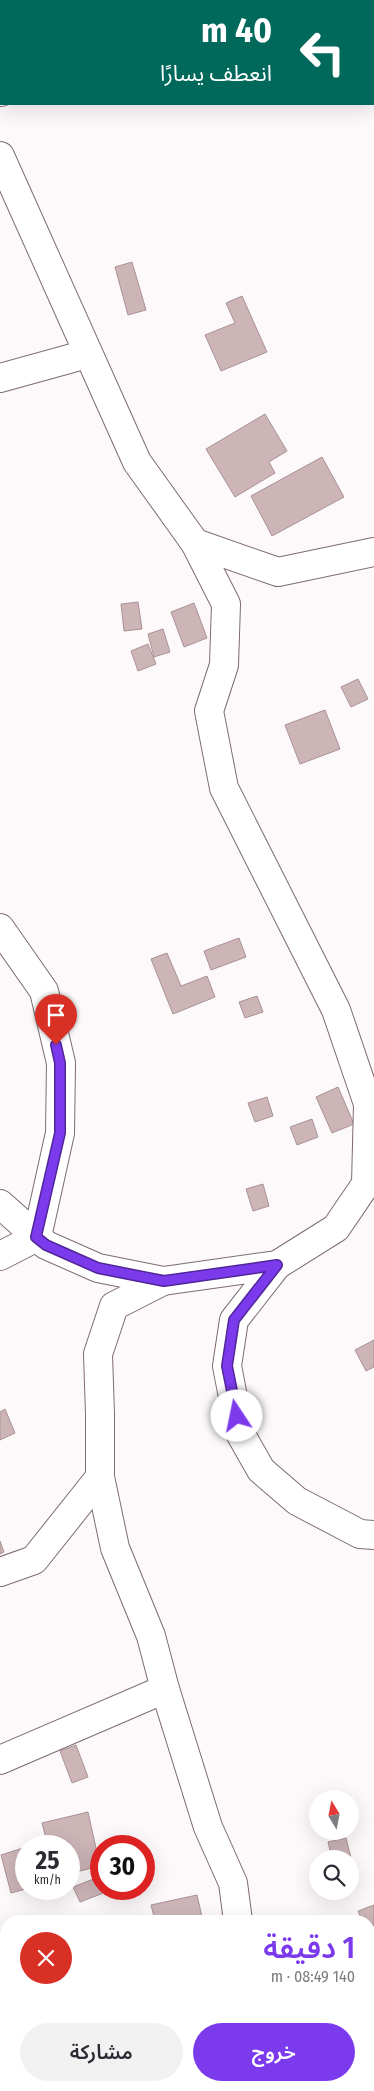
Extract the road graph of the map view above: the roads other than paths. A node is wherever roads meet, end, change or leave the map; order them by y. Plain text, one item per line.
1 (0, 156) edge
2 (87, 354) junction
3 (0, 378) edge
4 (195, 543) junction
5 (374, 552) edge
6 (0, 928) edge
7 (0, 1204) edge
8 (36, 1237) junction
9 (0, 1256) edge
10 (277, 1265) junction
11 (164, 1281) junction
12 (100, 1477) junction
13 (374, 1535) edge
14 (0, 1572) edge
15 (164, 1689) junction
16 (0, 1760) edge
17 (237, 1915) edge

1 - 2 street
2 - 3 street
2 - 4 street
4 - 5 street
4 - 10 street
6 - 8 street
7 - 8 street
8 - 9 street
8 - 11 street
10 - 11 street
10 - 13 street
11 - 12 street
12 - 14 street
12 - 15 street
15 - 16 street
15 - 17 street

